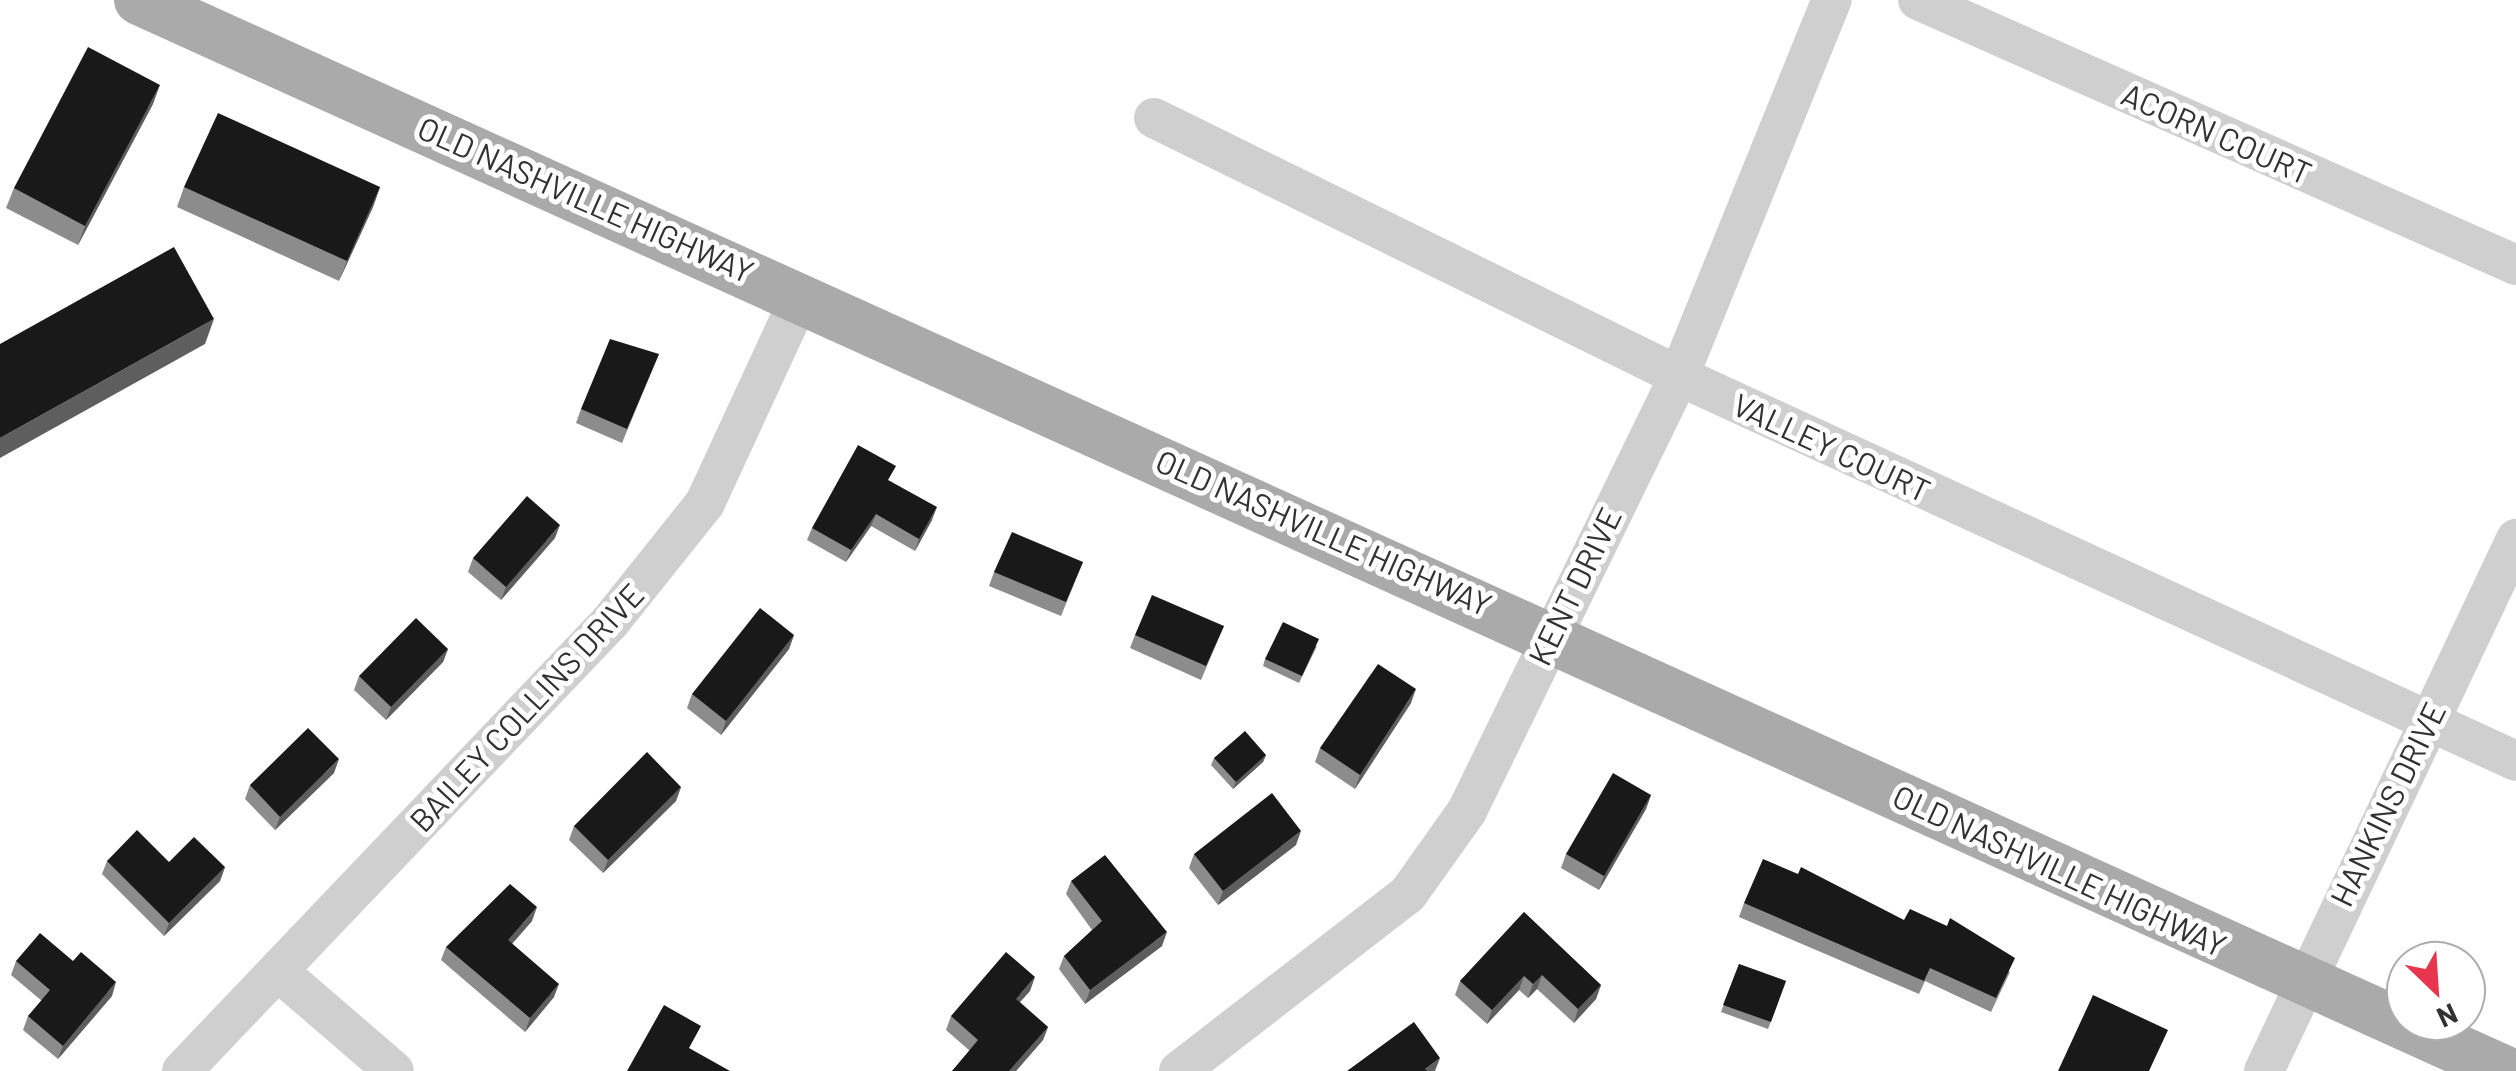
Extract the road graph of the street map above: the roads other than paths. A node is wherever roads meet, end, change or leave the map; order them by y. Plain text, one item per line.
1 (139, 0) edge
2 (1832, 0) edge
3 (1918, 0) edge
4 (203, 13) edge
5 (1154, 118) dead end
6 (2516, 265) edge
7 (801, 295) junction
8 (1679, 376) junction
9 (2516, 539) edge
10 (1548, 632) junction
11 (2427, 722) junction
12 (2516, 761) edge
13 (280, 973) junction
14 (2301, 981) junction
15 (182, 1071) edge
16 (394, 1071) edge
17 (1179, 1071) edge
18 (2264, 1071) edge
19 (2506, 1071) edge

1 - 4 main road, OLD NASHVILLE HIGHWAY
2 - 8 street, KENT DRIVE
3 - 6 street, ACORN COURT
4 - 7 main road, OLD NASHVILLE HIGHWAY
5 - 8 street, VALLEY COURT
7 - 10 main road, OLD NASHVILLE HIGHWAY
7 - 13 street, BAILEY COLLINS DRIVE
8 - 10 street, KENT DRIVE
8 - 11 street, VALLEY COURT
9 - 11 street, HANKINS DRIVE
10 - 14 main road, OLD NASHVILLE HIGHWAY
10 - 17 street, KENT DRIVE
11 - 12 street, VALLEY COURT
11 - 14 street, HANKINS DRIVE
13 - 15 street, BAILEY COLLINS DRIVE
13 - 16 street
14 - 18 street, HANKINS DRIVE
14 - 19 main road, OLD NASHVILLE HIGHWAY

